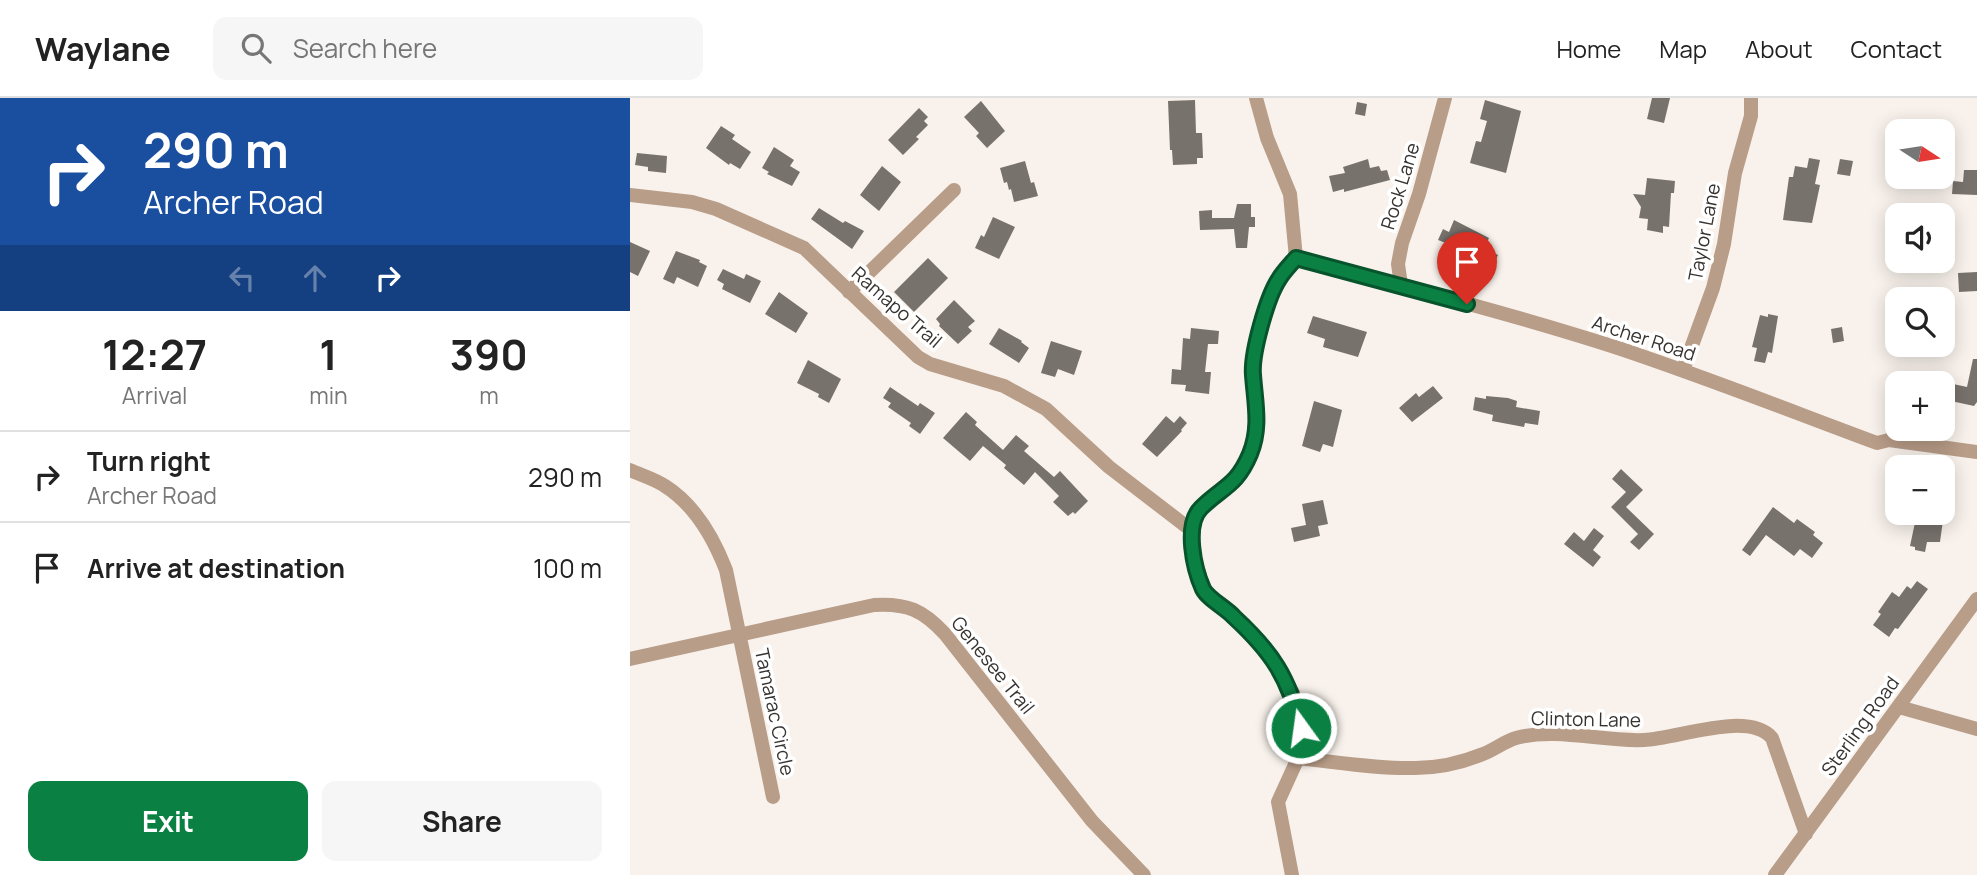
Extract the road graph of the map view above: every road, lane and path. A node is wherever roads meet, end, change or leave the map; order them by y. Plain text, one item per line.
1 (1256, 98) edge
2 (1445, 98) edge
3 (1751, 98) edge
4 (954, 190) dead end
5 (630, 195) edge
6 (1296, 258) junction
7 (1401, 285) junction
8 (849, 292) junction
9 (1683, 370) junction
10 (1977, 452) edge
11 (630, 470) edge
12 (1191, 530) junction
13 (1977, 599) edge
14 (739, 634) junction
15 (630, 659) edge
16 (1899, 707) junction
17 (1977, 729) edge
18 (1298, 758) junction
19 (773, 797) dead end
20 (1806, 834) junction
21 (1144, 875) edge
22 (1292, 875) edge
23 (1775, 875) edge

1 - 6 street
2 - 7 street, Rock Lane
3 - 9 street, Taylor Lane
4 - 8 street
5 - 8 street, Ramapo Trail
6 - 7 street, Archer Road
6 - 12 street
7 - 9 street, Archer Road
8 - 12 street, Ramapo Trail
9 - 10 street, Archer Road
11 - 14 street, Tamarac Circle
12 - 18 street
13 - 16 street, Sterling Road
14 - 15 street, Genesee Trail
14 - 19 street, Tamarac Circle
14 - 21 street, Genesee Trail
16 - 17 street
16 - 20 street, Sterling Road
18 - 20 street, Clinton Lane
18 - 22 street
20 - 23 street, Sterling Road

